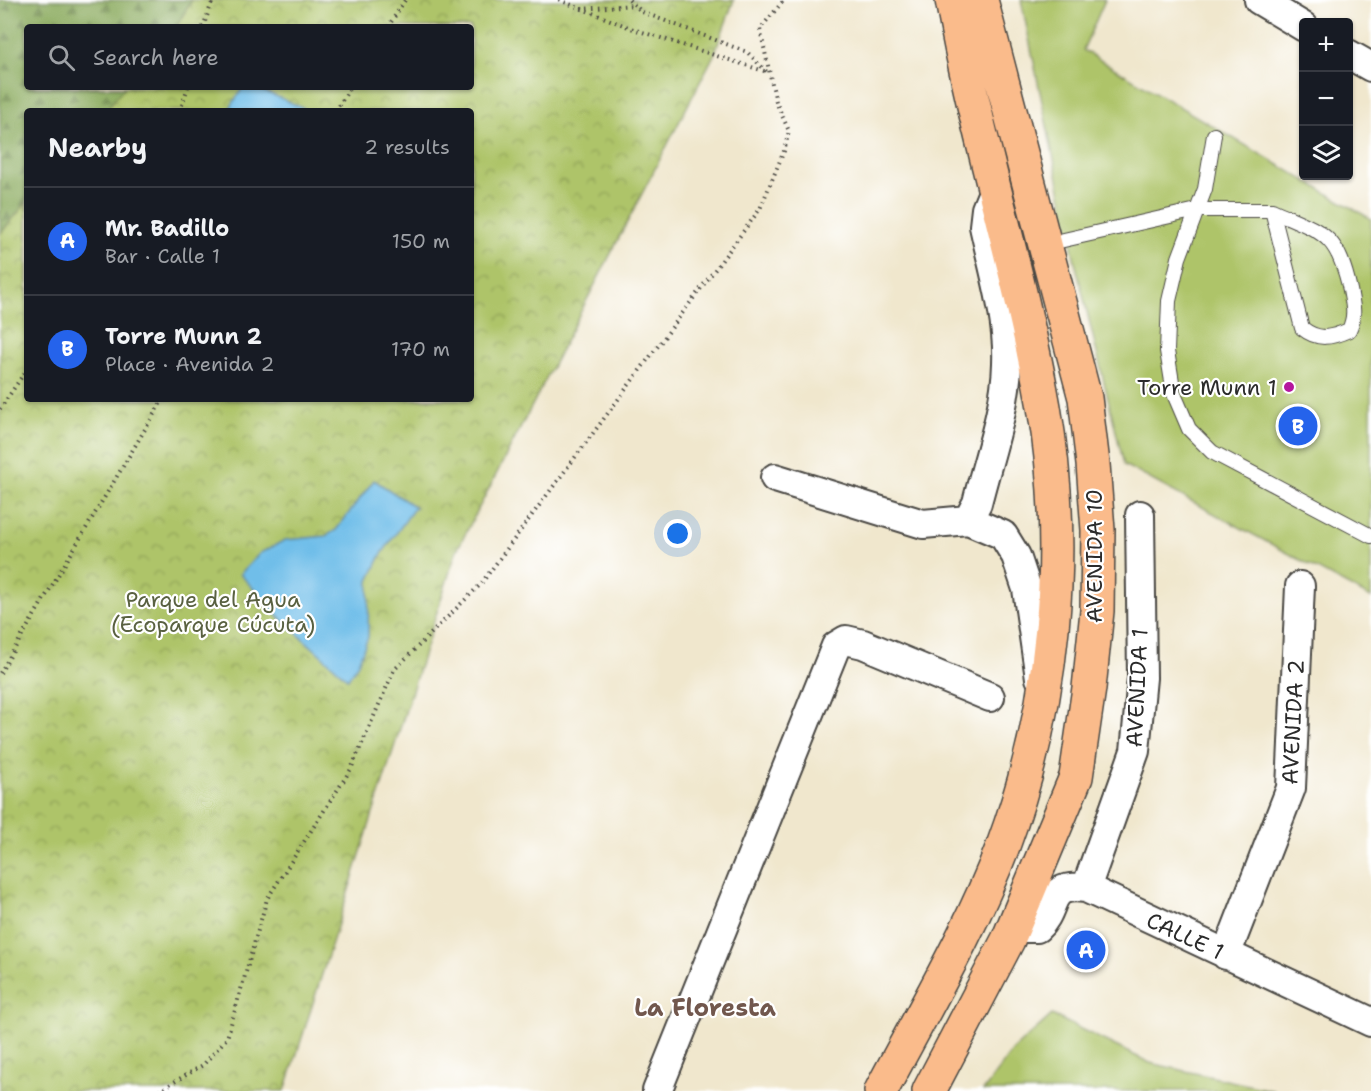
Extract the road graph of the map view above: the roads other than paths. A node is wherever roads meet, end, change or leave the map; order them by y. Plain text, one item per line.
1 (952, 0) edge
2 (981, 0) edge
3 (1259, 0) edge
4 (1299, 24) edge
5 (1353, 57) edge
6 (1371, 67) edge
7 (1214, 135) dead end
8 (995, 187) junction
9 (1197, 210) junction
10 (1272, 210) junction
11 (1046, 244) junction
12 (775, 478) dead end
13 (1140, 515) dead end
14 (968, 520) junction
15 (1371, 537) edge
16 (1300, 586) dead end
17 (990, 697) dead end
18 (1042, 698) junction
19 (1086, 888) junction
20 (1014, 928) junction
21 (1226, 955) junction
22 (1368, 1015) edge
23 (657, 1091) edge
24 (881, 1091) edge
25 (929, 1091) edge

1 - 8 main road, AVENIDA 10
2 - 11 main road, AVENIDA 10
3 - 4 street
5 - 6 street
7 - 9 lane
8 - 14 street
8 - 18 main road, AVENIDA 10
9 - 10 lane
9 - 11 lane
9 - 15 lane
10 - 10 lane
11 - 20 main road, AVENIDA 10
12 - 14 street
13 - 19 street, AVENIDA 1
14 - 18 street
16 - 21 street, AVENIDA 2
17 - 23 street
18 - 24 main road, AVENIDA 10
19 - 20 street
19 - 21 street, CALLE 1
20 - 25 main road, AVENIDA 10
21 - 22 street, CALLE 1

